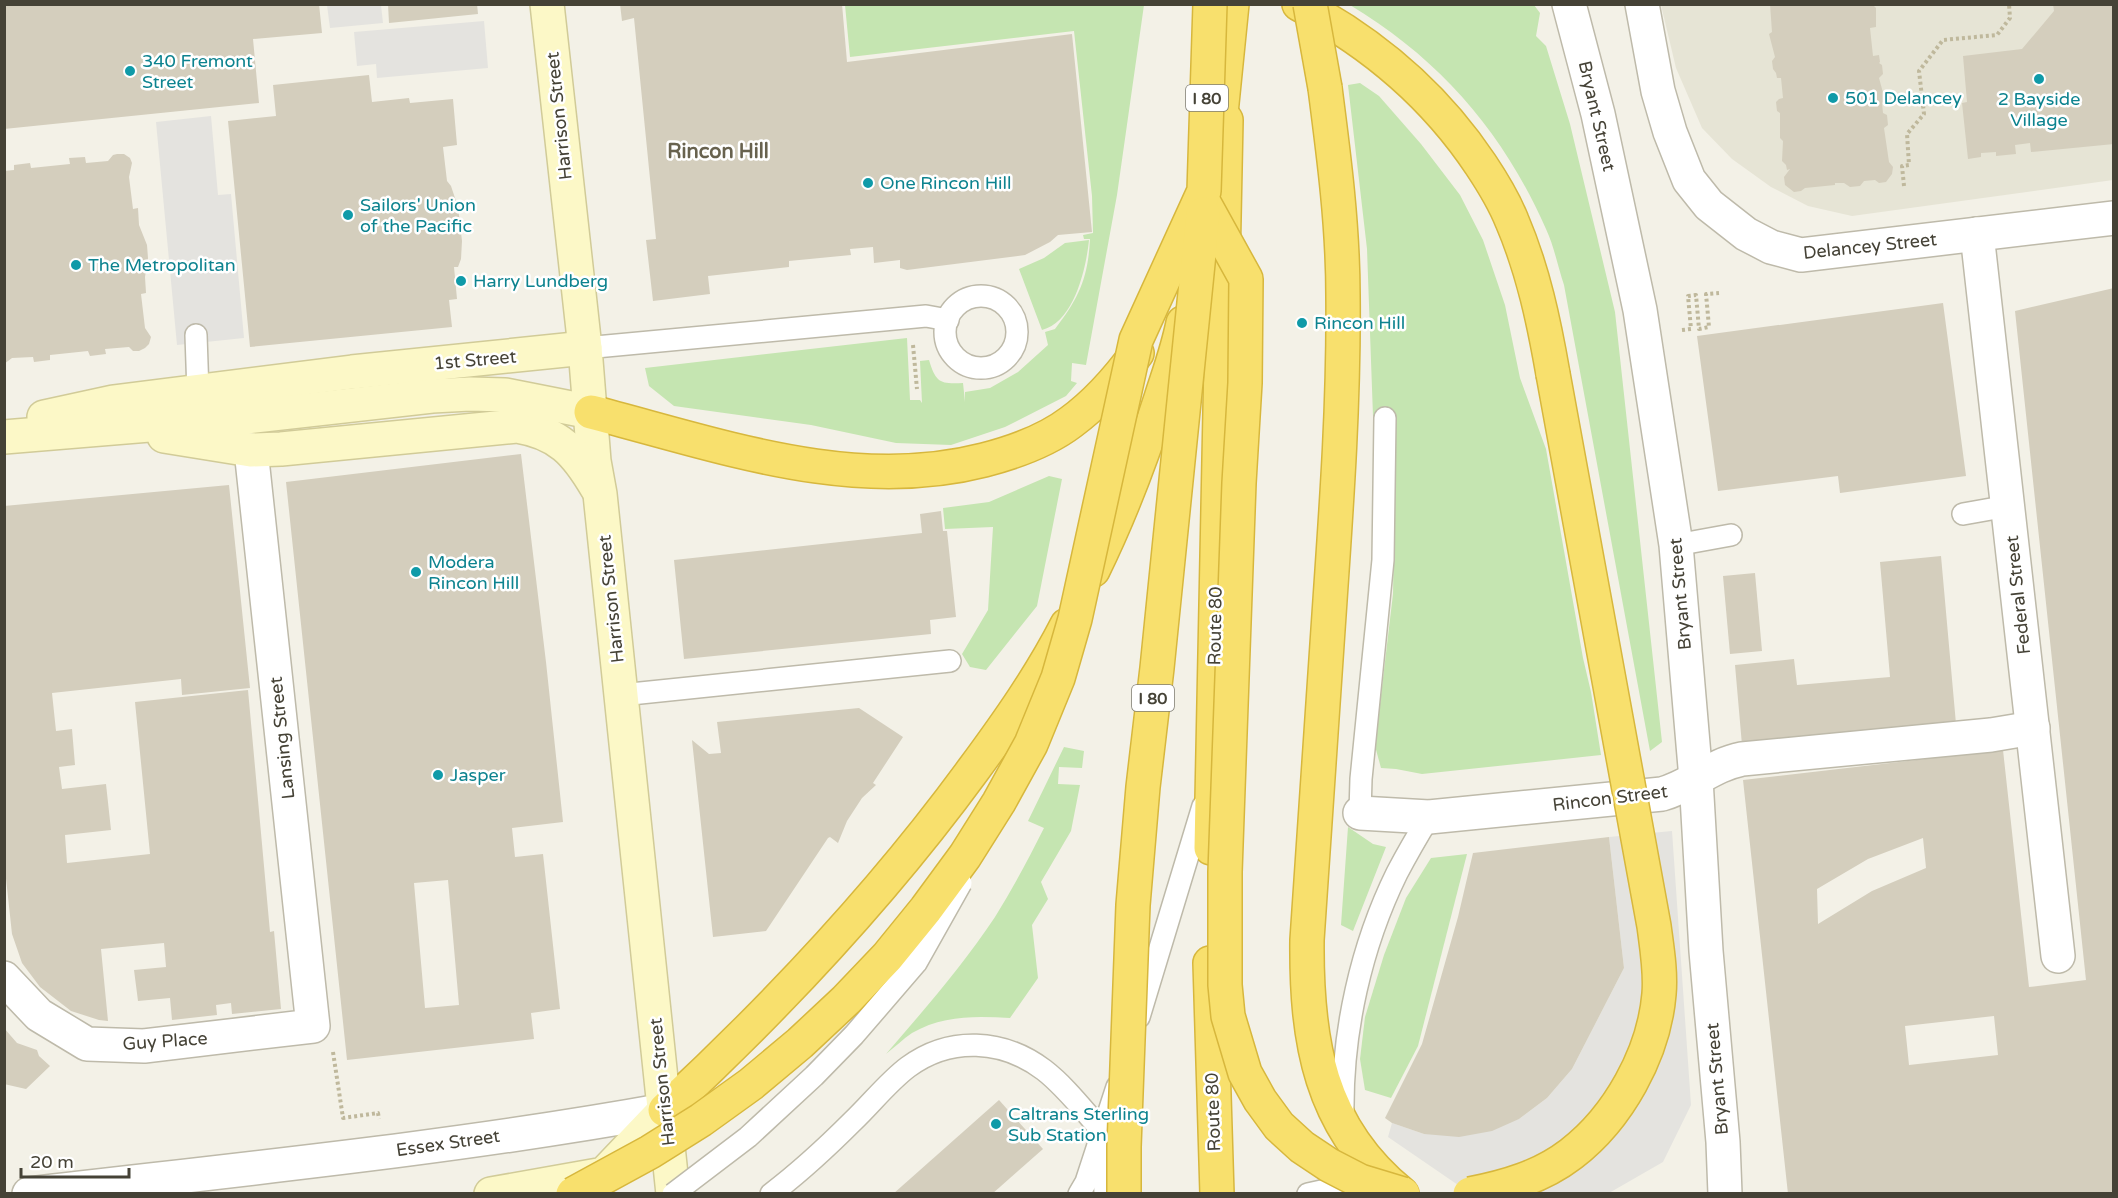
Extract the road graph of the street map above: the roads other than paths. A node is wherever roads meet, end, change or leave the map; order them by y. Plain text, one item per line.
1 (547, 4) edge
2 (1210, 4) edge
3 (1232, 4) edge
4 (1299, 4) edge
5 (1310, 4) edge
6 (1569, 4) edge
7 (1642, 4) edge
8 (1228, 58) junction
9 (1204, 197) junction
10 (2114, 218) edge
11 (1977, 234) junction
12 (948, 320) dead end
13 (196, 335) dead end
14 (585, 348) junction
15 (198, 393) junction
16 (591, 412) junction
17 (1385, 418) dead end
18 (4, 426) edge
19 (112, 429) junction
20 (4, 437) edge
21 (251, 450) junction
22 (600, 494) junction
23 (2008, 506) junction
24 (1963, 514) dead end
25 (1731, 535) dead end
26 (1676, 545) junction
27 (950, 661) dead end
28 (621, 695) junction
29 (2033, 728) junction
30 (1031, 744) junction
31 (1696, 779) junction
32 (1211, 780) junction
33 (1360, 813) joint
34 (1429, 817) junction
35 (2058, 956) dead end
36 (4, 978) edge
37 (323, 1038) joint
38 (665, 1110) junction
39 (1343, 1129) junction
40 (1103, 1132) junction
41 (1368, 1160) junction
42 (29, 1194) edge
43 (491, 1194) edge
44 (573, 1194) edge
45 (673, 1194) edge
46 (771, 1194) edge
47 (1079, 1194) edge
48 (1105, 1194) edge
49 (1124, 1194) edge
50 (1217, 1194) edge
51 (1308, 1194) edge
52 (1403, 1194) edge
53 (1470, 1194) edge
54 (1725, 1194) edge

1 - 14 main road, Harrison Street
2 - 9 highway, I 80, bridge
3 - 8 highway, I 80
4 - 53 highway, bridge
5 - 39 highway, bridge
6 - 26 street, Bryant Street
7 - 11 street, Delancey Street
8 - 16 highway
8 - 32 highway, Route 80 / I 80
8 - 38 highway
9 - 30 highway, bridge
9 - 49 highway, I 80, bridge
9 - 52 highway, bridge
10 - 11 street, Delancey Street
11 - 23 street, Federal Street
12 - 14 lane, 1st Street
13 - 15 lane
14 - 15 main road, 1st Street
14 - 16 main road, Harrison Street
15 - 18 main road, 1st Street
16 - 19 main road
16 - 22 main road, Harrison Street
17 - 33 lane
19 - 20 main road
19 - 21 main road
21 - 22 main road
21 - 37 street, Lansing Street
22 - 28 main road, Harrison Street
23 - 24 lane
23 - 29 street, Federal Street
25 - 26 lane
26 - 31 street, Bryant Street
27 - 28 lane
28 - 38 main road, Harrison Street
29 - 31 street, Rincon Street
29 - 35 street, Federal Street
30 - 44 highway, bridge
30 - 45 lane, bridge
31 - 34 street, Rincon Street
31 - 54 street, Bryant Street
32 - 40 lane
32 - 50 highway, Route 80 / I 80
33 - 34 street, Rincon Street
34 - 39 lane
36 - 37 street, Guy Place
38 - 42 street, Essex Street
38 - 43 main road
38 - 45 main road, Harrison Street
39 - 41 highway
40 - 46 lane
40 - 47 lane
40 - 48 lane
41 - 51 lane
41 - 52 highway

